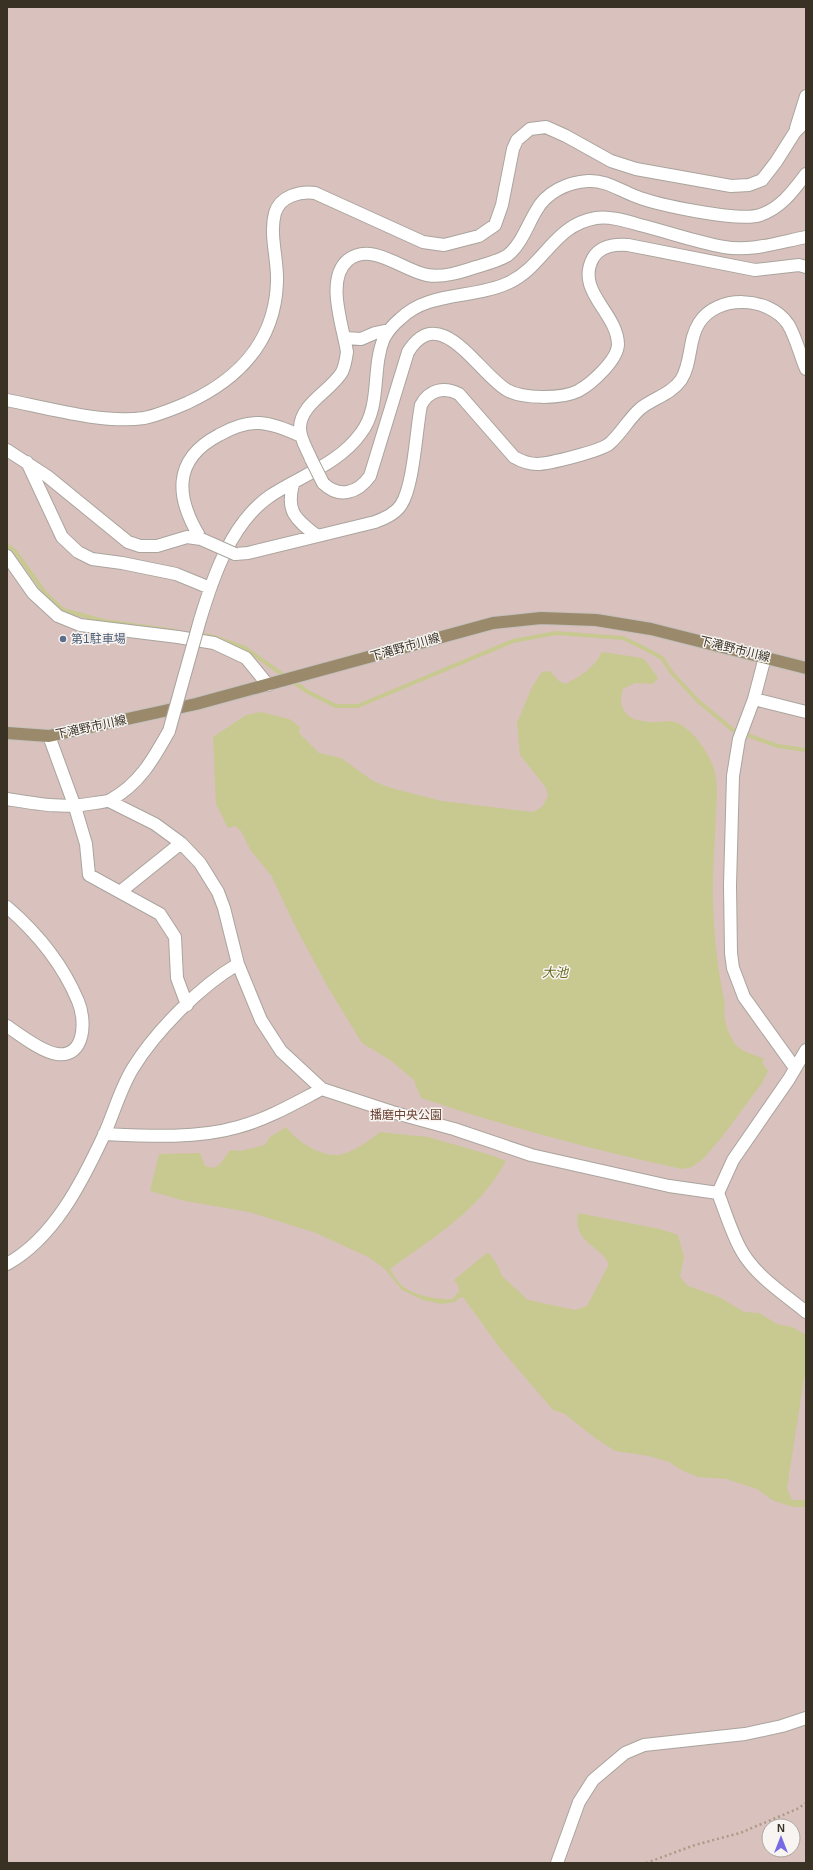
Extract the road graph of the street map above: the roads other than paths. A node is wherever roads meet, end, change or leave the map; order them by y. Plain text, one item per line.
1 (806, 96) edge
2 (806, 120) edge
3 (795, 132) junction
4 (806, 174) edge
5 (806, 190) edge
6 (782, 202) junction
7 (806, 237) edge
8 (806, 267) edge
9 (390, 330) junction
10 (345, 338) junction
11 (806, 370) edge
12 (7, 400) edge
13 (301, 436) junction
14 (7, 450) edge
15 (27, 462) junction
16 (293, 484) junction
17 (316, 536) junction
18 (201, 539) junction
19 (7, 556) edge
20 (210, 588) junction
21 (765, 657) junction
22 (806, 668) edge
23 (268, 685) junction
24 (754, 699) junction
25 (806, 712) edge
26 (7, 733) edge
27 (49, 736) junction
28 (7, 798) edge
29 (110, 801) junction
30 (75, 807) junction
31 (181, 843) junction
32 (120, 892) junction
33 (7, 907) edge
34 (238, 964) junction
35 (187, 1005) junction
36 (7, 1026) edge
37 (806, 1050) edge
38 (794, 1068) junction
39 (322, 1089) junction
40 (104, 1134) junction
41 (718, 1193) junction
42 (7, 1264) edge
43 (806, 1312) edge
44 (806, 1718) edge
45 (558, 1863) edge

1 - 3 street
2 - 3 street
3 - 12 street
4 - 6 street
5 - 6 street
6 - 10 street
7 - 9 street
8 - 13 street, bridge
9 - 10 street
9 - 16 street
10 - 13 street
11 - 17 street
13 - 18 street
14 - 15 street
15 - 18 street
15 - 20 street
16 - 17 street
16 - 20 street
17 - 18 street, bridge
19 - 23 street
20 - 29 street, bridge
21 - 22 main road, 下滝野市川線
21 - 23 main road, 下滝野市川線
21 - 24 street
23 - 27 main road, 下滝野市川線
24 - 25 street
24 - 38 street
26 - 27 main road, 下滝野市川線
27 - 30 street
28 - 30 street
29 - 30 street
29 - 31 street
30 - 32 street
31 - 32 street
31 - 34 street
32 - 35 street
33 - 36 street
34 - 35 street
34 - 39 street
35 - 40 street
37 - 38 street
38 - 41 street
39 - 40 street
39 - 41 street
40 - 42 street
41 - 43 street
44 - 45 street

